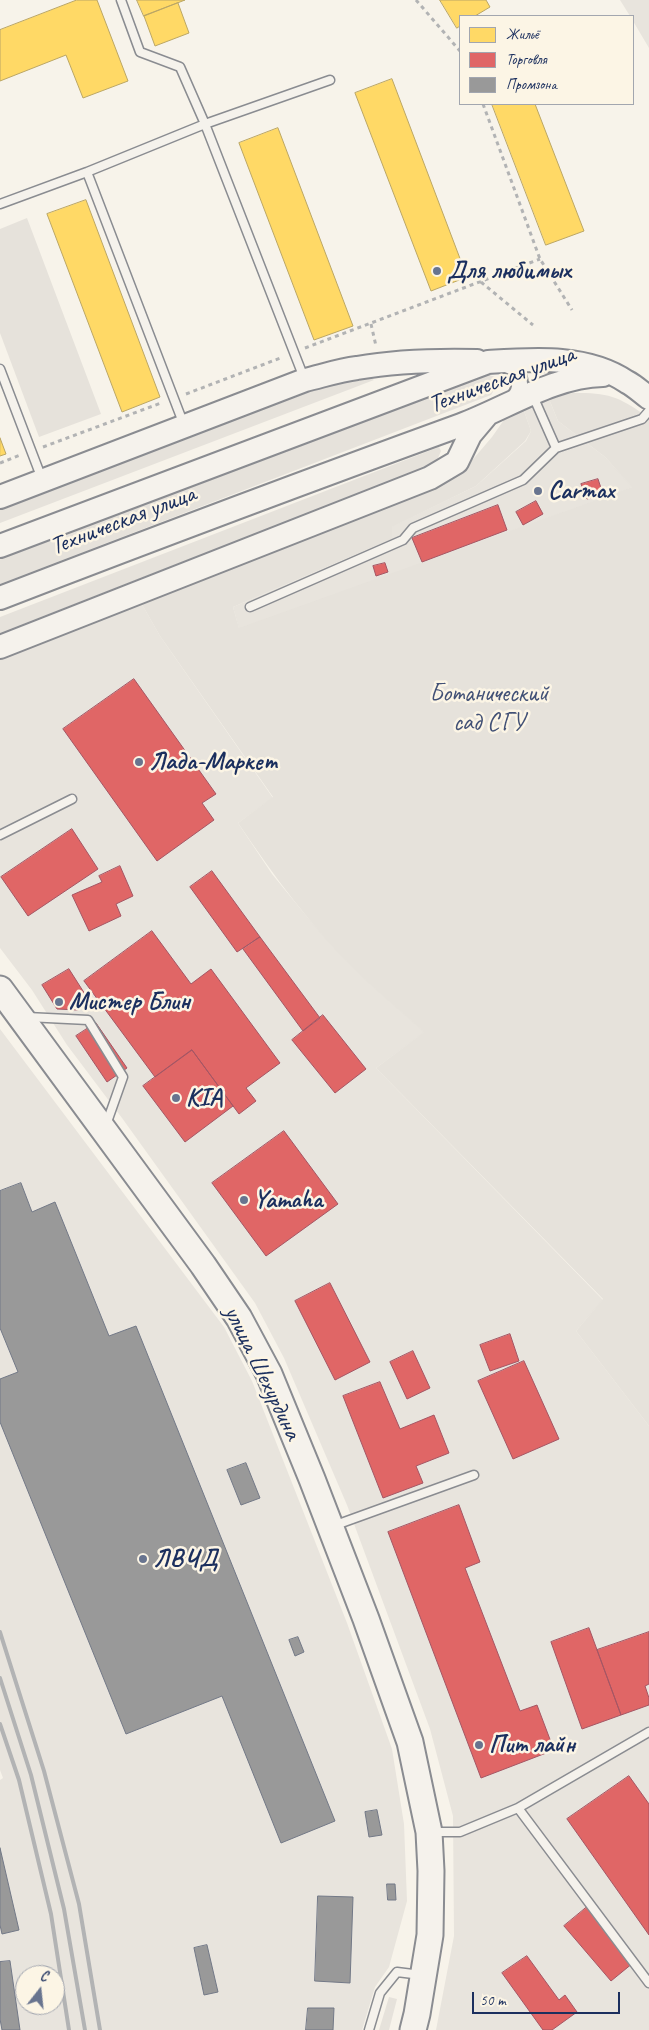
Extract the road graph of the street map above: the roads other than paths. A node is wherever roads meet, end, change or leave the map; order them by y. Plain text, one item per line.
1 (120, 0) edge
2 (330, 80) dead end
3 (204, 124) junction
4 (87, 172) junction
5 (0, 204) edge
6 (493, 361) junction
7 (0, 368) edge
8 (614, 374) junction
9 (305, 380) junction
10 (532, 394) junction
11 (649, 398) edge
12 (496, 411) junction
13 (649, 412) edge
14 (184, 426) junction
15 (556, 448) junction
16 (43, 480) junction
17 (0, 497) edge
18 (0, 546) edge
19 (0, 598) edge
20 (250, 607) dead end
21 (0, 647) edge
22 (72, 799) dead end
23 (0, 835) edge
24 (0, 989) edge
25 (20, 1017) junction
26 (104, 1132) junction
27 (474, 1475) dead end
28 (330, 1527) junction
29 (649, 1732) edge
30 (518, 1808) junction
31 (426, 1821) junction
32 (423, 1975) junction
33 (649, 1983) edge
34 (369, 2030) edge
35 (413, 2030) edge

1 - 3 lane
2 - 3 lane
3 - 4 lane
3 - 9 lane
4 - 5 lane
4 - 14 lane
6 - 8 main road, Техническая улица
6 - 9 main road
6 - 12 street
6 - 18 main road, Техническая улица
7 - 16 lane
8 - 10 main road, Техническая улица
8 - 11 main road
9 - 14 main road
10 - 12 main road, Техническая улица
10 - 15 lane
12 - 19 main road, Техническая улица
12 - 21 main road
13 - 15 lane
14 - 16 main road
15 - 20 lane
16 - 17 main road
22 - 23 lane
24 - 25 main road, улица Шехурдина
25 - 26 main road, улица Шехурдина
25 - 26 lane
26 - 28 main road, улица Шехурдина
27 - 28 lane
28 - 31 main road, улица Шехурдина
29 - 30 lane
30 - 31 lane
30 - 33 lane
31 - 32 main road, улица Шехурдина
32 - 34 lane
32 - 35 main road, улица Шехурдина

